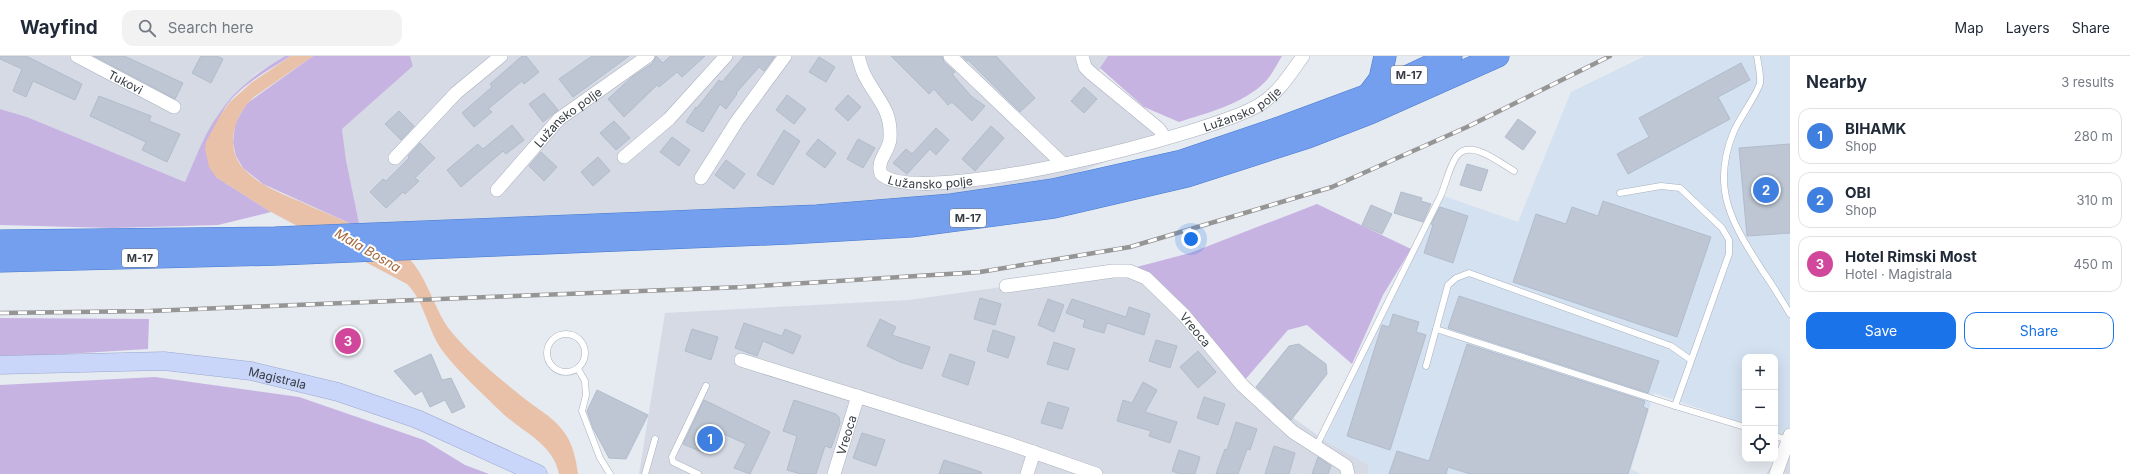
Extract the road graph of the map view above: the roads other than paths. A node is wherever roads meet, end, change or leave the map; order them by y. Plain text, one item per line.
1 (77, 56) edge
2 (501, 56) edge
3 (648, 56) edge
4 (726, 56) edge
5 (785, 56) edge
6 (858, 56) edge
7 (950, 56) edge
8 (1082, 56) edge
9 (1303, 56) edge
10 (1385, 56) edge
11 (1451, 56) edge
12 (1498, 56) edge
13 (1757, 56) edge
14 (1368, 95) junction
15 (174, 107) dead end
16 (1165, 138) junction
17 (624, 157) dead end
18 (395, 158) dead end
19 (1063, 164) junction
20 (1514, 171) dead end
21 (701, 178) dead end
22 (497, 190) dead end
23 (1620, 193) dead end
24 (0, 241) edge
25 (278, 246) junction
26 (0, 261) edge
27 (1006, 286) dead end
28 (1790, 314) edge
29 (1436, 329) junction
30 (741, 360) dead end
31 (1690, 360) junction
32 (0, 365) edge
33 (1426, 366) dead end
34 (578, 369) junction
35 (706, 386) dead end
36 (858, 396) junction
37 (1675, 406) junction
38 (1742, 426) edge
39 (1778, 436) edge
40 (1789, 437) edge
41 (655, 439) dead end
42 (1316, 447) junction
43 (1034, 452) junction
44 (538, 474) edge
45 (610, 474) edge
46 (645, 474) edge
47 (698, 474) edge
48 (834, 474) edge
49 (1027, 474) edge
50 (1096, 474) edge
51 (1348, 474) edge
52 (1776, 474) edge

1 - 15 street, Tukovi
2 - 18 street
3 - 22 street, Lužansko polje
4 - 17 street
5 - 21 street
6 - 19 street, Lužansko polje
7 - 19 street
8 - 16 street
9 - 16 street, Lužansko polje
10 - 14 highway
11 - 14 highway, M-17
12 - 25 highway, M-17
13 - 28 lane
14 - 25 highway, M-17
16 - 19 street, Lužansko polje
20 - 42 lane
23 - 31 lane
24 - 25 highway, M-17
25 - 26 highway, M-17
27 - 42 street, Vreoca
29 - 31 lane
29 - 33 lane
29 - 37 lane
30 - 36 street
31 - 37 lane
32 - 44 main road, Magistrala
34 - 34 lane
34 - 45 lane
35 - 47 lane
36 - 43 street
36 - 48 street, Vreoca
37 - 38 lane
39 - 40 lane
40 - 52 street
41 - 46 lane
42 - 51 street, Vreoca
43 - 49 street
43 - 50 street

